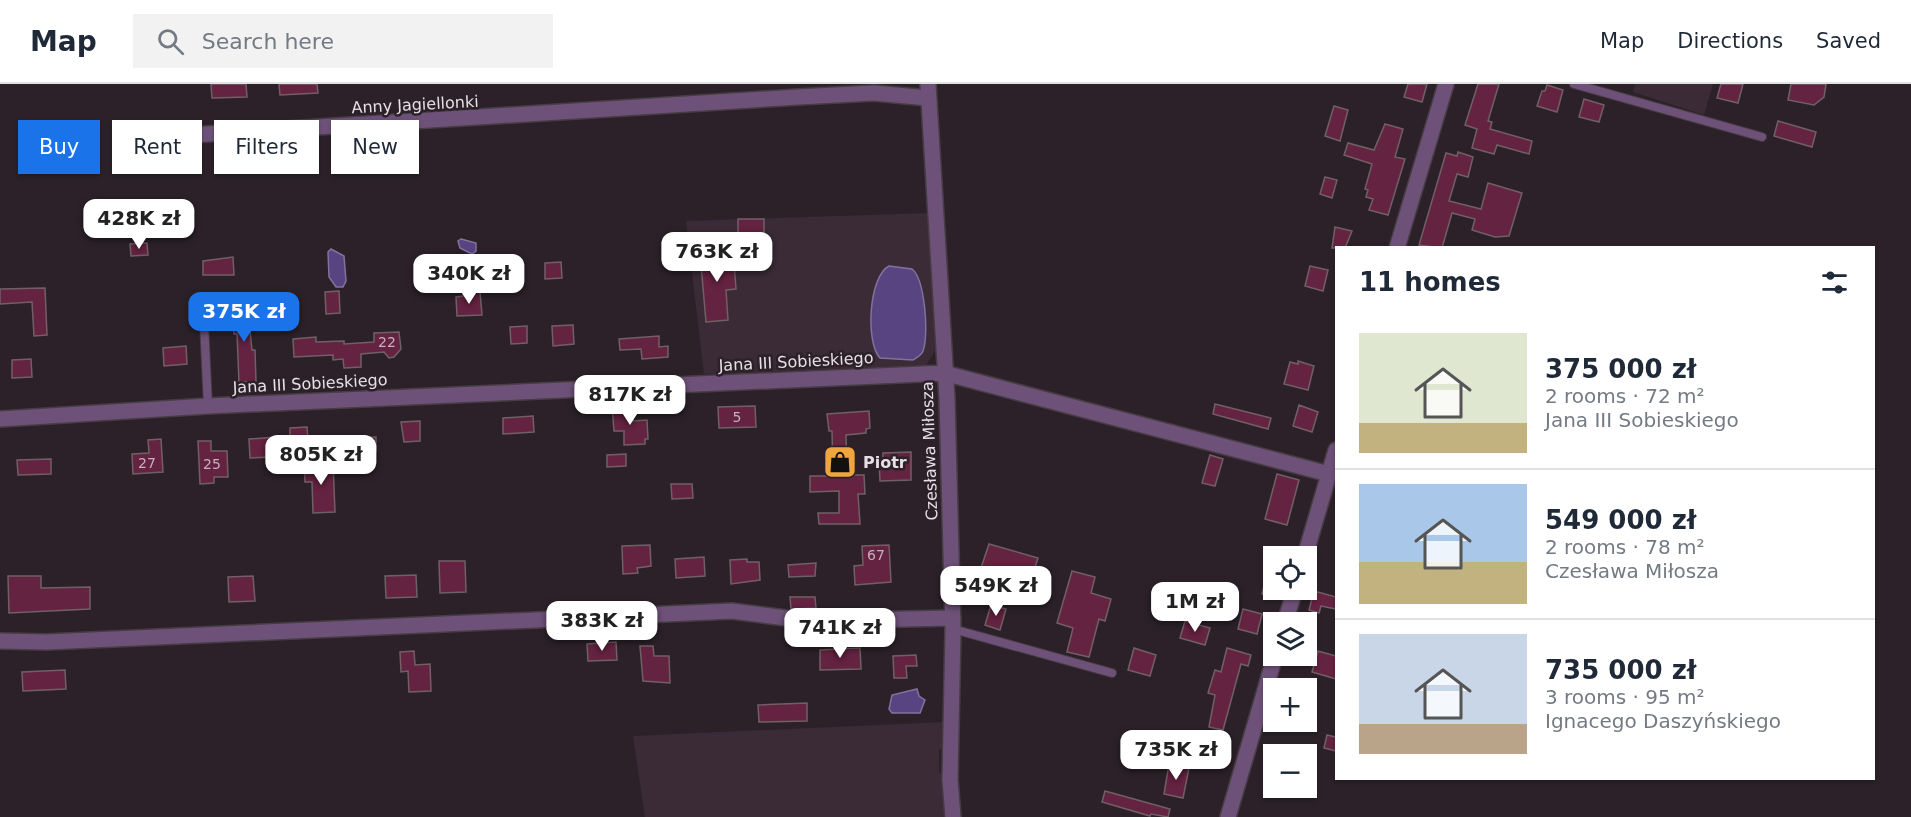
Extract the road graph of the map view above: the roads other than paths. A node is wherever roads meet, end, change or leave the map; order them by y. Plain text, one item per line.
1 (1446, 84) edge
2 (1574, 84) edge
3 (928, 91) edge
4 (202, 134) edge
5 (1762, 137) dead end
6 (1398, 246) edge
7 (203, 302) dead end
8 (944, 373) junction
9 (208, 406) junction
10 (0, 419) edge
11 (1335, 453) edge
12 (1329, 474) junction
13 (1308, 546) edge
14 (953, 624) junction
15 (0, 640) edge
16 (1272, 666) edge
17 (1112, 673) dead end
18 (953, 817) edge
19 (1227, 817) edge

1 - 6 street
2 - 5 lane
3 - 4 street, Anny Jagiellonki
3 - 8 street, Czesława Miłosza
7 - 9 lane
8 - 9 street, Jana III Sobieskiego
8 - 12 street, Jana III Sobieskiego
8 - 14 street, Czesława Miłosza
9 - 10 street, Jana III Sobieskiego
11 - 12 street
12 - 13 street
14 - 15 street
14 - 17 lane
14 - 18 street, Czesława Miłosza
16 - 19 street

